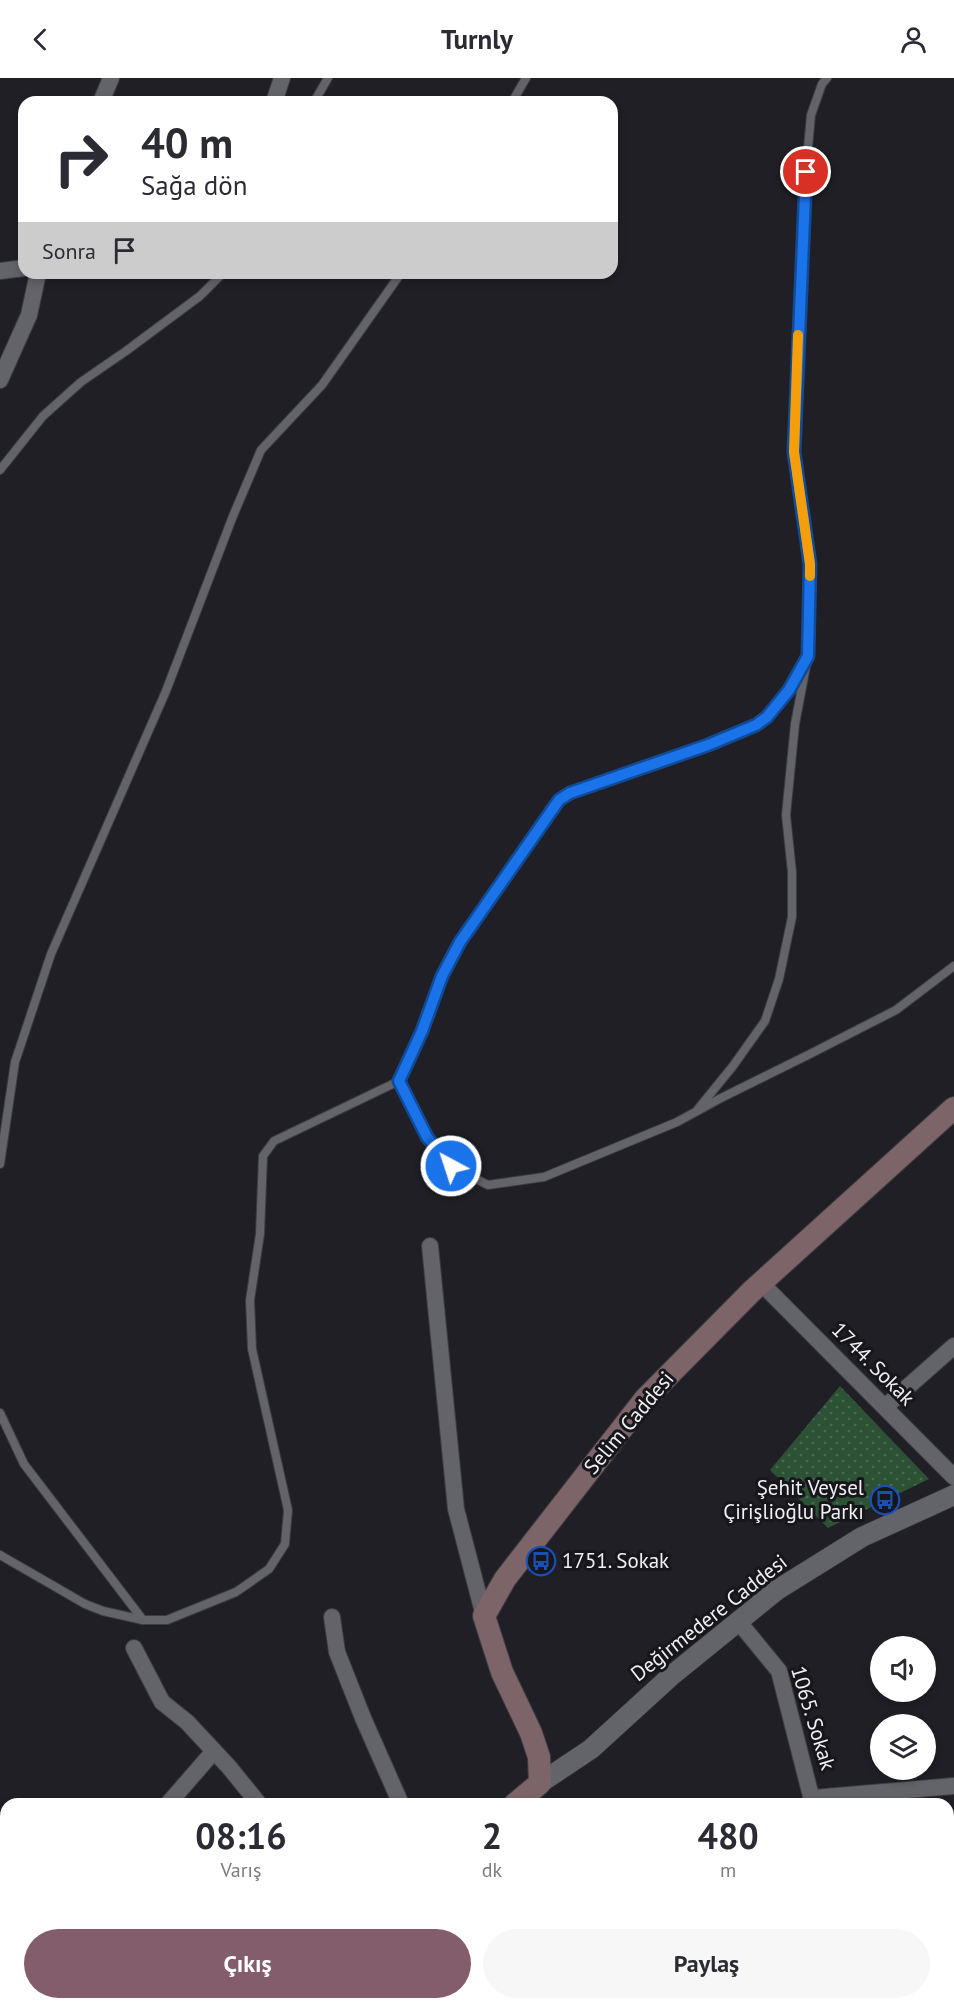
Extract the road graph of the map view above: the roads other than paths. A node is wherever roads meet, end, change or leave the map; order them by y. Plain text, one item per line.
1 (111, 78) edge
2 (282, 78) edge
3 (328, 78) edge
4 (526, 78) edge
5 (827, 78) edge
6 (104, 96) edge
7 (276, 96) edge
8 (318, 96) edge
9 (516, 96) edge
10 (18, 269) edge
11 (0, 271) edge
12 (37, 279) edge
13 (217, 279) edge
14 (397, 279) edge
15 (0, 380) edge
16 (0, 470) edge
17 (808, 656) junction
18 (954, 966) edge
19 (399, 1081) junction
20 (954, 1108) edge
21 (695, 1113) junction
22 (0, 1164) edge
23 (430, 1246) dead end
24 (761, 1283) junction
25 (954, 1346) edge
26 (885, 1407) junction
27 (0, 1413) edge
28 (954, 1477) edge
29 (954, 1495) edge
30 (0, 1555) edge
31 (484, 1616) junction
32 (332, 1617) dead end
33 (143, 1620) junction
34 (738, 1621) junction
35 (135, 1648) dead end
36 (214, 1751) junction
37 (540, 1783) junction
38 (954, 1786) edge
39 (173, 1798) edge
40 (254, 1798) edge
41 (399, 1798) edge
42 (522, 1798) edge
43 (812, 1798) edge
44 (841, 1798) edge

1 - 6 street
2 - 7 street
3 - 8 lane
4 - 9 lane
5 - 17 lane
10 - 11 street
12 - 15 street
13 - 16 lane
14 - 22 lane
17 - 19 lane
17 - 21 lane
18 - 21 lane
19 - 21 lane
19 - 33 lane
20 - 24 main road, Selim Caddesi
23 - 31 street
24 - 26 street, 1744. Sokak
24 - 31 main road, Selim Caddesi
25 - 26 street
26 - 28 street, 1744. Sokak
27 - 33 lane
29 - 34 street, Değirmedere Caddesi
30 - 33 lane
31 - 37 main road
32 - 41 street
34 - 37 street, Değirmedere Caddesi
34 - 43 street, 1065. Sokak
35 - 36 street
36 - 39 street
36 - 40 street
37 - 42 main road
38 - 44 street

